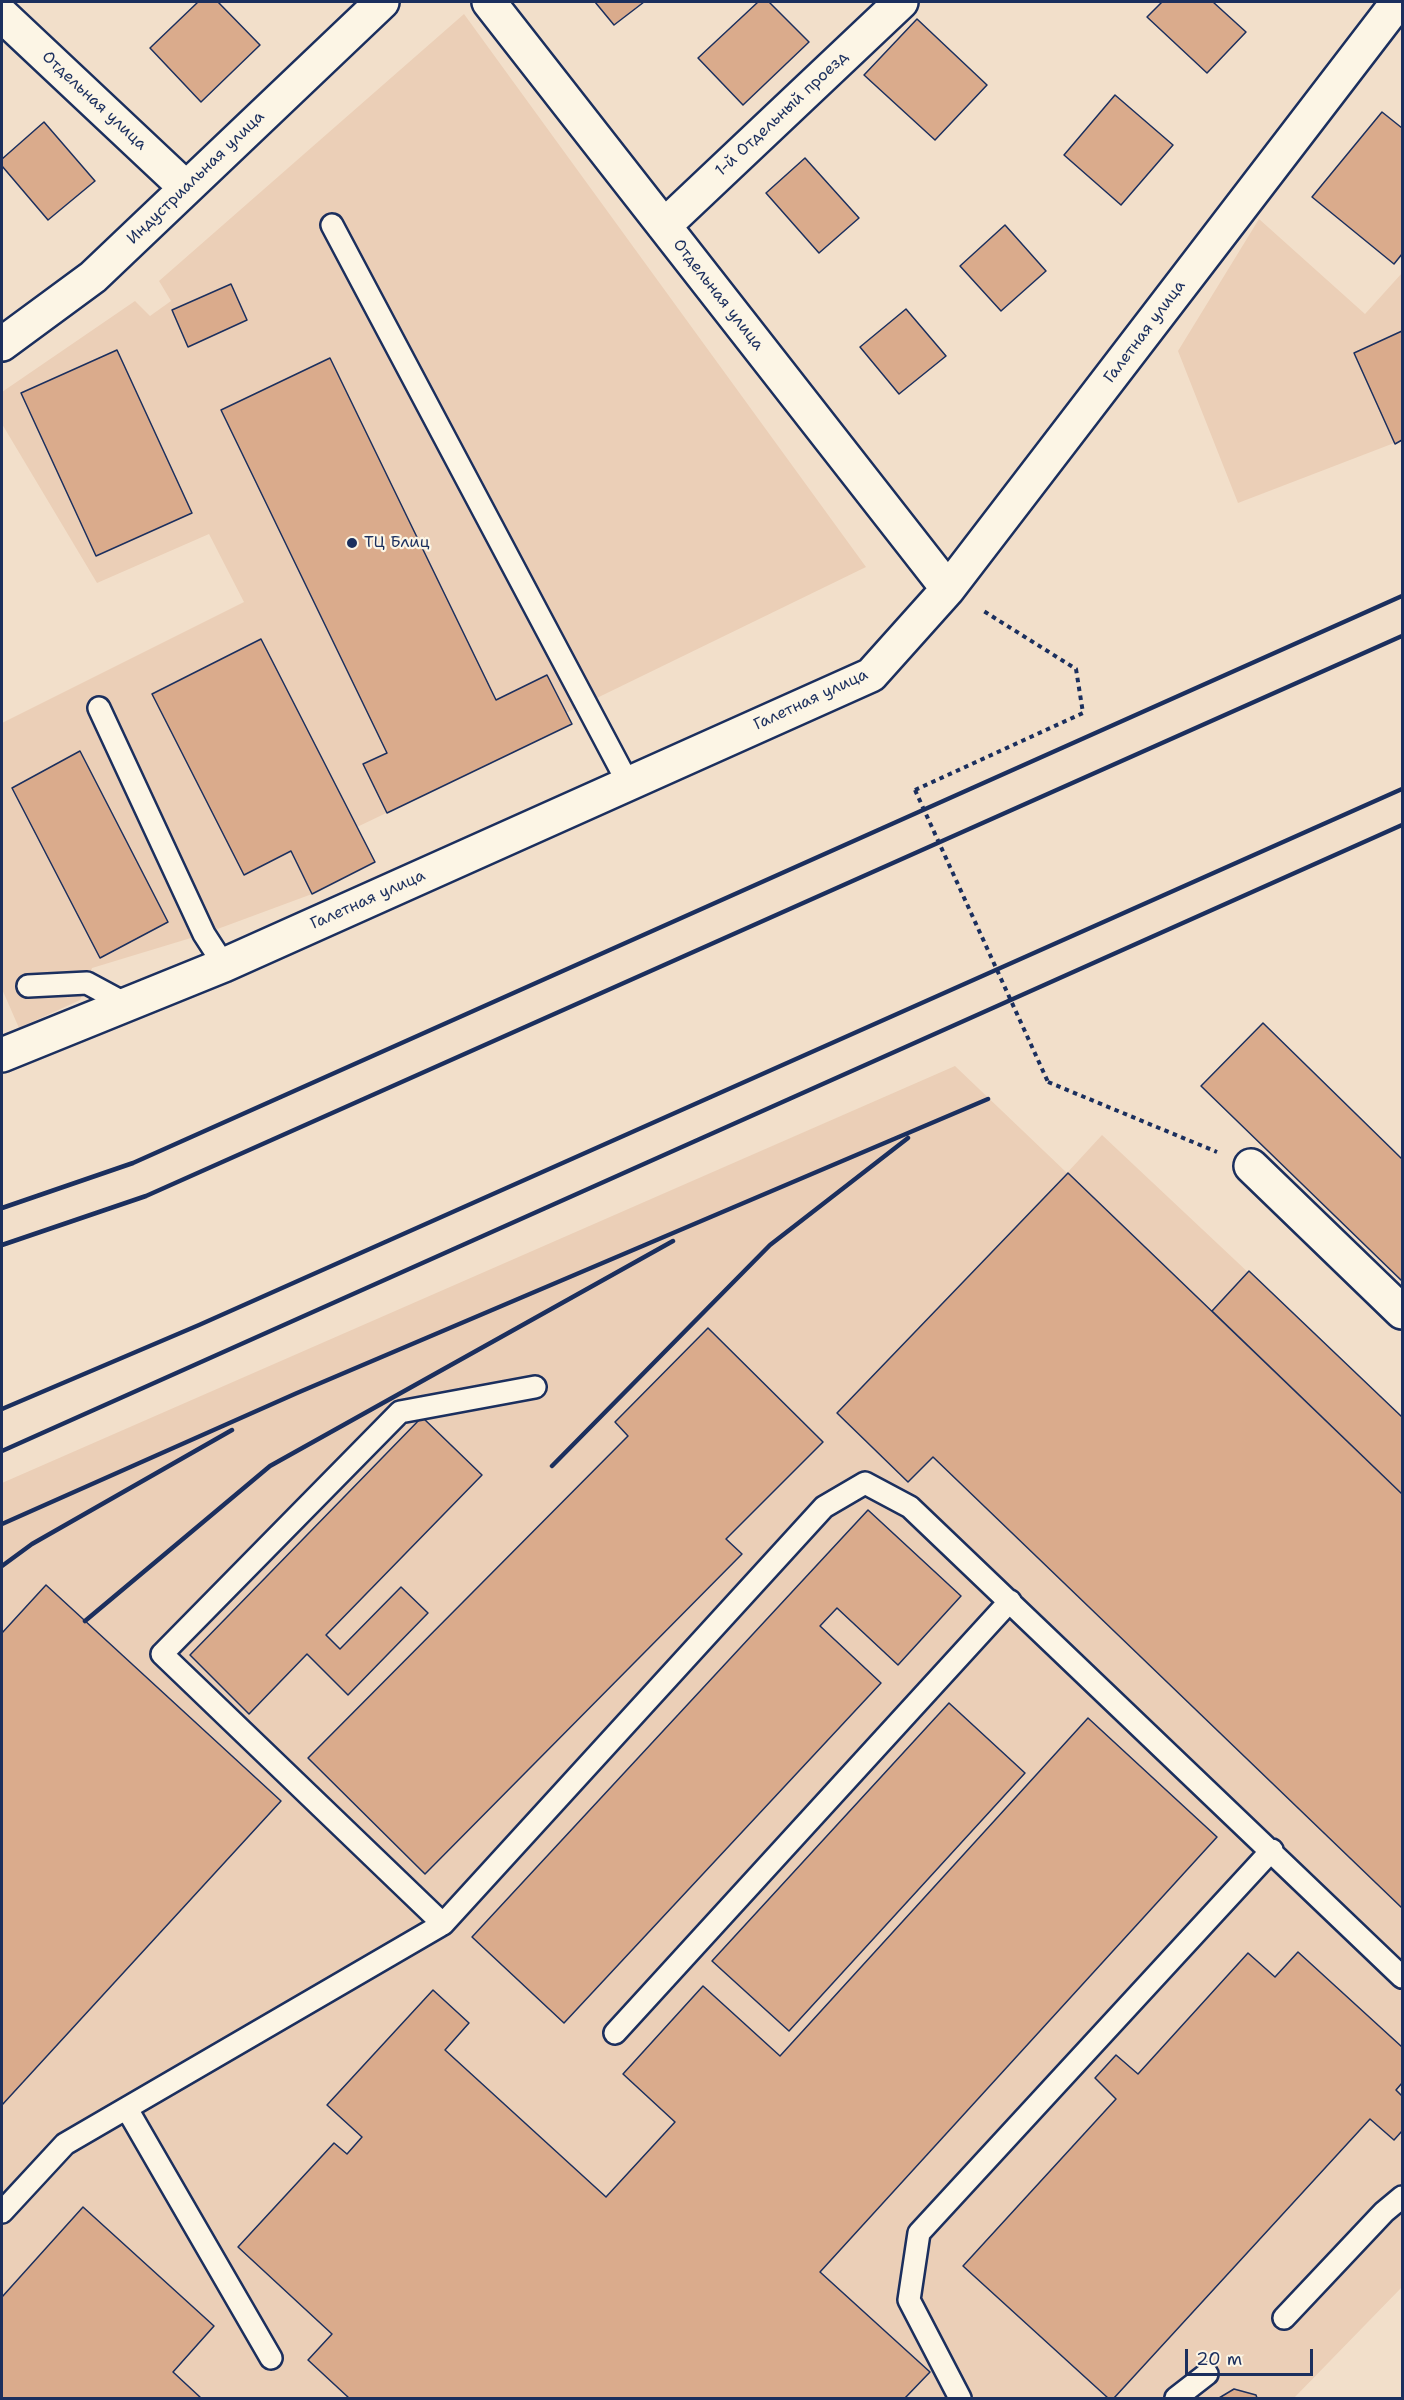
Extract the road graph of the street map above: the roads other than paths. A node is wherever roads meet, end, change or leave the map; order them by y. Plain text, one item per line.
1 (382, 2) edge
2 (489, 2) edge
3 (900, 2) edge
4 (1398, 2) edge
5 (2, 15) edge
6 (186, 188) junction
7 (332, 225) dead end
8 (664, 226) junction
9 (2, 344) edge
10 (948, 589) junction
11 (99, 708) dead end
12 (628, 783) junction
13 (224, 965) junction
14 (28, 986) dead end
15 (126, 1004) junction
16 (2, 1055) edge
17 (1251, 1166) road end
18 (1402, 1312) edge
19 (535, 1387) dead end
20 (1010, 1601) junction
21 (1272, 1850) junction
22 (443, 1924) junction
23 (1402, 1977) edge
24 (615, 2033) dead end
25 (127, 2109) junction
26 (1402, 2197) edge
27 (2, 2212) edge
28 (1284, 2318) dead end
29 (271, 2358) dead end
30 (1207, 2374) dead end
31 (960, 2398) edge
32 (1176, 2398) edge

1 - 6 street, Индустриальная улица
2 - 8 street, Отдельная улица
3 - 8 street, 1-й Отдельный проезд
4 - 10 street, Галетная улица
5 - 6 street, Отдельная улица
6 - 9 street, Индустриальная улица
7 - 12 lane
8 - 10 street, Отдельная улица
10 - 12 street, Галетная улица
11 - 13 lane
12 - 13 street, Галетная улица
13 - 15 street, Галетная улица
14 - 15 lane
15 - 16 street, Галетная улица
17 - 18 street
19 - 22 lane
20 - 21 lane
20 - 22 lane
20 - 24 lane
21 - 23 lane
21 - 31 lane
22 - 25 lane
25 - 27 lane
25 - 29 lane
26 - 28 lane
30 - 32 lane

